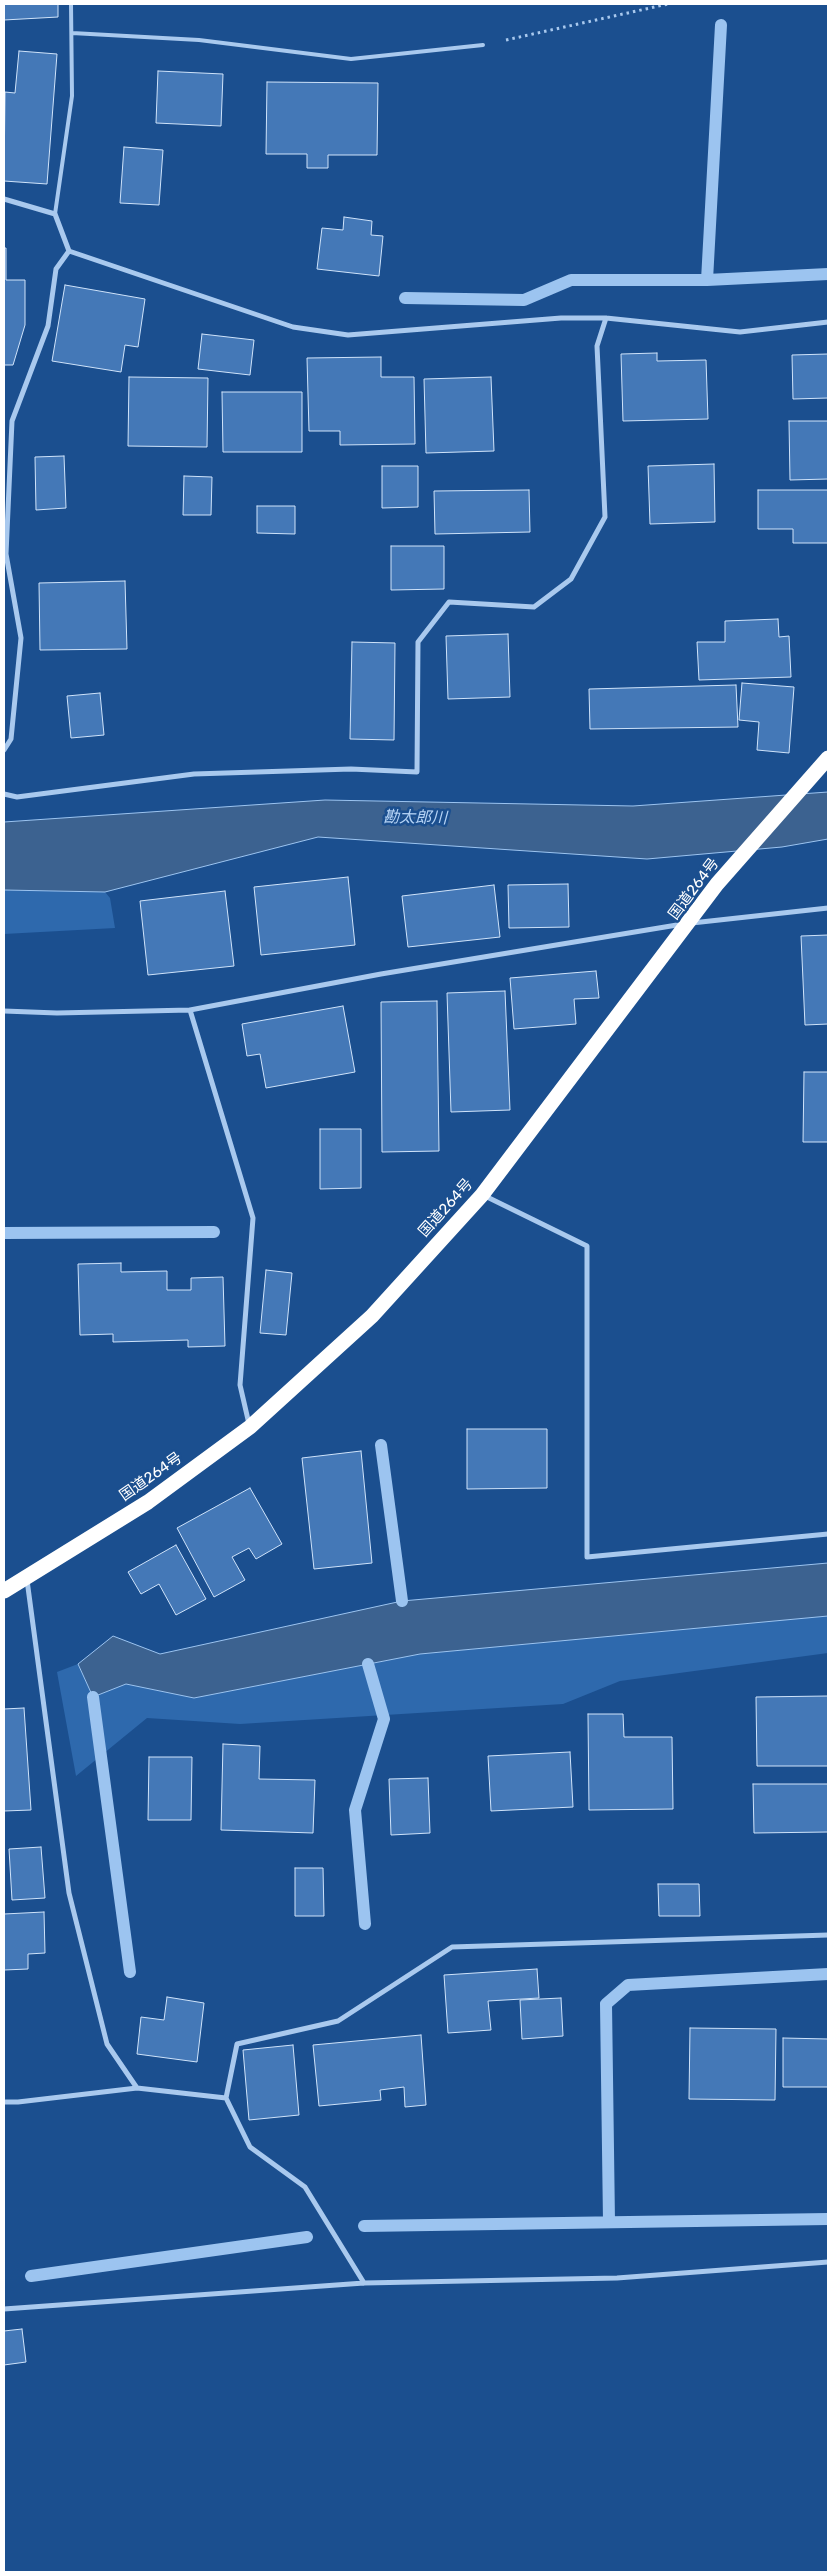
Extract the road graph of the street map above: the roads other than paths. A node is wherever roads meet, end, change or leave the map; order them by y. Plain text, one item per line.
1 (71, 4) edge
2 (72, 33) junction
3 (483, 46) road end
4 (4, 199) edge
5 (55, 214) junction
6 (69, 251) junction
7 (606, 318) junction
8 (828, 322) edge
9 (4, 750) edge
10 (828, 758) edge
11 (4, 794) edge
12 (828, 908) edge
13 (689, 923) junction
14 (190, 1010) junction
15 (4, 1011) edge
16 (482, 1195) junction
17 (250, 1427) junction
18 (828, 1534) edge
19 (27, 1578) junction
20 (4, 1591) edge
21 (828, 1935) edge
22 (137, 2088) junction
23 (226, 2098) junction
24 (4, 2102) edge
25 (828, 2262) edge
26 (364, 2283) junction
27 (4, 2309) edge

1 - 2 lane
2 - 3 lane
2 - 5 lane
4 - 5 street
5 - 6 street
6 - 7 street
6 - 9 street
7 - 8 street
7 - 11 street
10 - 13 highway, 国道264号
12 - 13 street
13 - 14 street
13 - 16 highway, 国道264号
14 - 15 street
14 - 17 street
16 - 17 highway, 国道264号
16 - 18 street
17 - 19 highway, 国道264号
19 - 20 highway, 国道264号
19 - 22 street
21 - 23 street
22 - 23 street
22 - 24 street
23 - 26 street
25 - 26 street
26 - 27 street

